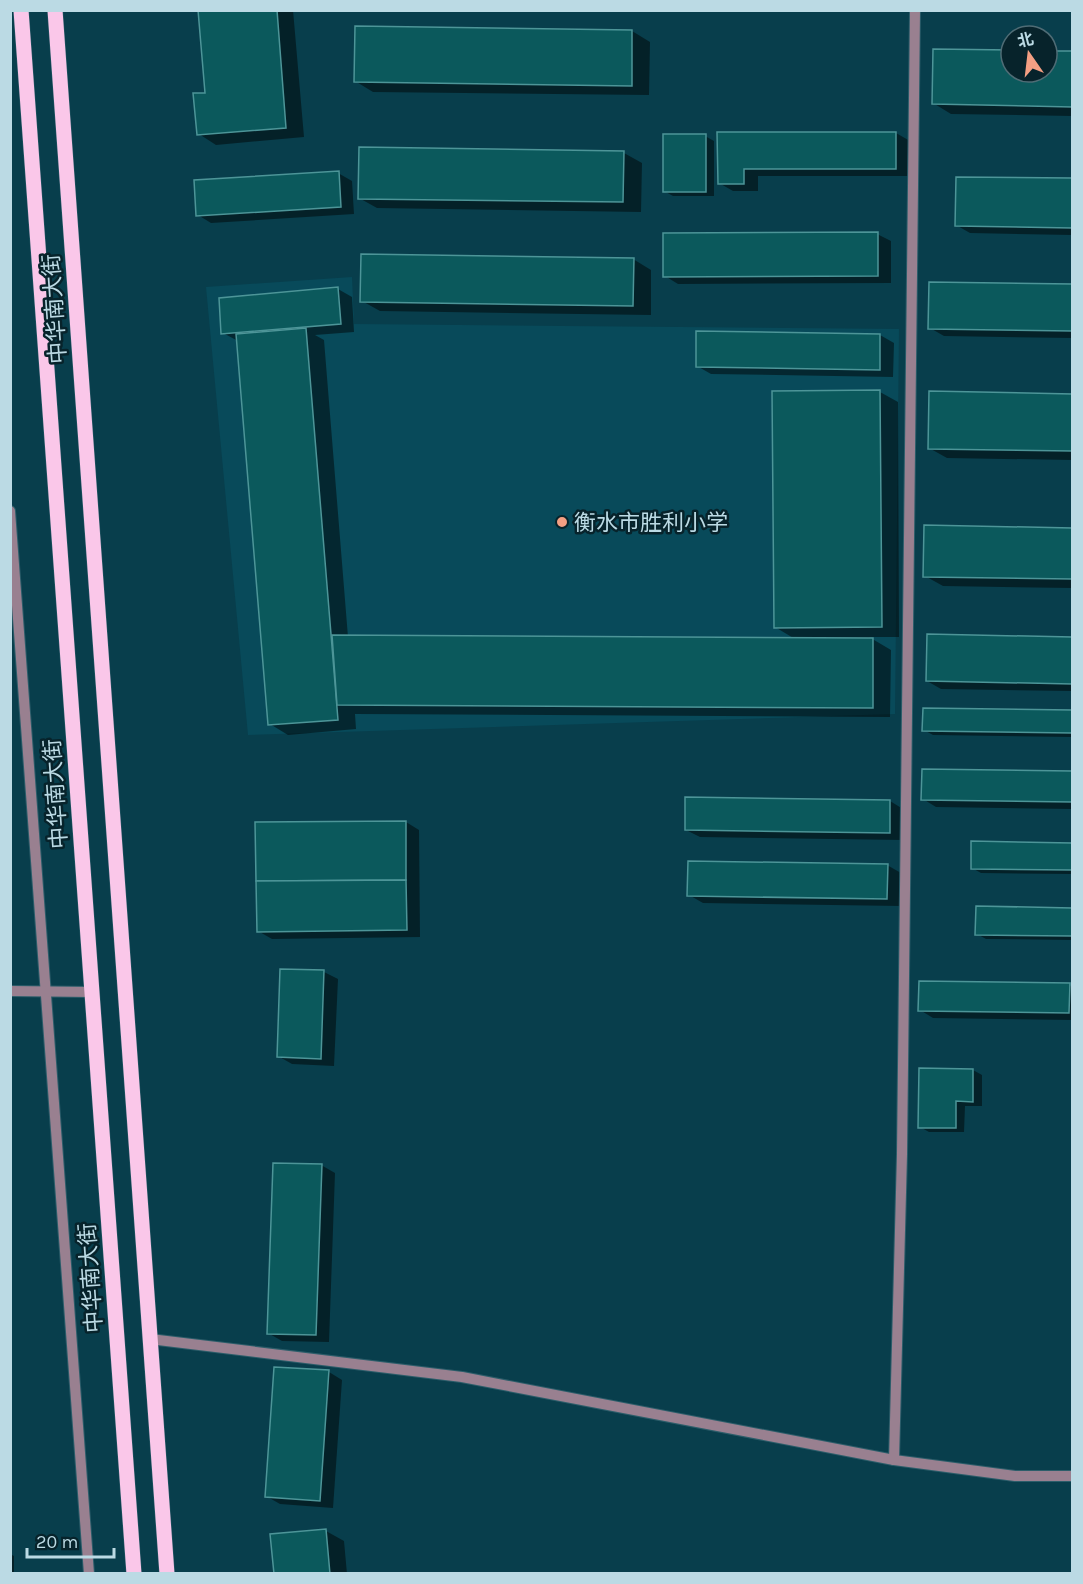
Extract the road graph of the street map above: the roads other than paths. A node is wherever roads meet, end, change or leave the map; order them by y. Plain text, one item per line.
1 (21, 10) edge
2 (55, 10) edge
3 (915, 10) edge
4 (10, 511) edge
5 (10, 991) edge
6 (46, 991) junction
7 (92, 992) junction
8 (150, 1339) junction
9 (894, 1460) junction
10 (1072, 1476) edge
11 (89, 1574) edge
12 (134, 1574) edge
13 (167, 1574) edge

1 - 7 main road, 中华南大街
2 - 8 main road, 中华南大街
3 - 9 street
4 - 6 street
5 - 6 street
6 - 7 street
6 - 11 street
7 - 12 main road, 中华南大街
8 - 9 street
8 - 13 main road, 中华南大街
9 - 10 street

